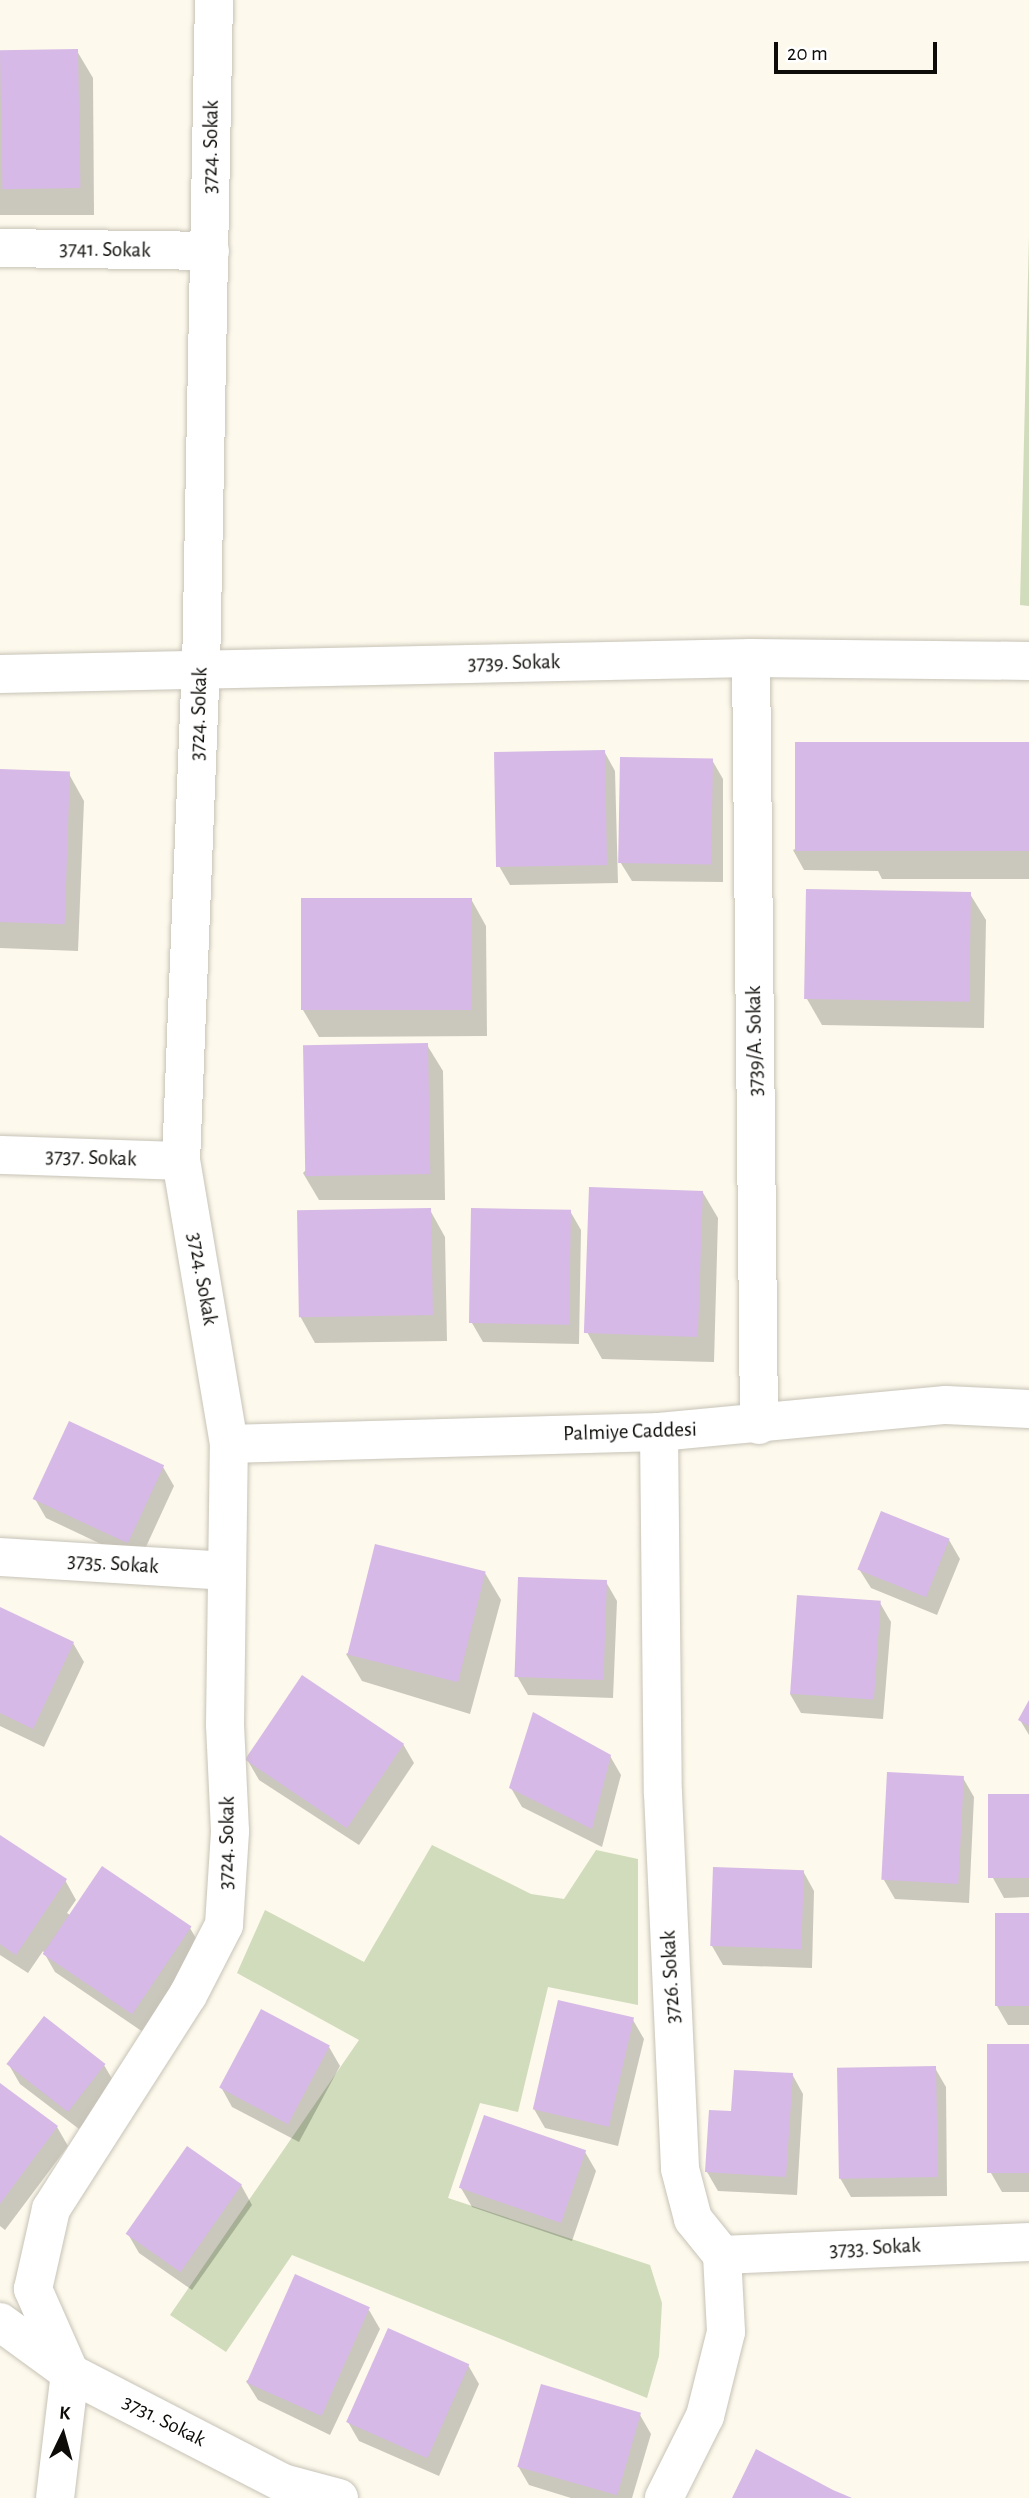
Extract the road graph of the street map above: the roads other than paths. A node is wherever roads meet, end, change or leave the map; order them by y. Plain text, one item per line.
1 (214, 0) edge
2 (0, 248) edge
3 (210, 251) junction
4 (751, 658) junction
5 (1029, 661) edge
6 (201, 670) junction
7 (0, 674) edge
8 (0, 1156) edge
9 (181, 1161) junction
10 (1029, 1409) edge
11 (759, 1424) junction
12 (659, 1432) junction
13 (229, 1444) junction
14 (0, 1557) edge
15 (226, 1571) junction
16 (1029, 2242) edge
17 (722, 2255) junction
18 (0, 2322) edge
19 (70, 2373) junction
20 (279, 2490) edge
21 (55, 2498) edge
22 (339, 2498) edge
23 (664, 2498) edge

1 - 3 street, 3724. Sokak
2 - 3 street, 3741. Sokak
3 - 6 street, 3724. Sokak
4 - 5 street, 3739. Sokak
4 - 6 street, 3739. Sokak
4 - 11 street, 3739/A. Sokak
6 - 7 street, 3739. Sokak
6 - 9 street, 3724. Sokak
8 - 9 street, 3737. Sokak
9 - 13 street, 3724. Sokak
10 - 11 street, Palmiye Caddesi
11 - 12 street, Palmiye Caddesi
12 - 13 street, Palmiye Caddesi
12 - 17 street, 3726. Sokak
13 - 15 street, 3724. Sokak
14 - 15 street, 3735. Sokak
15 - 19 street, 3724. Sokak
16 - 17 street, 3733. Sokak
17 - 23 street
18 - 19 street, 3731. Sokak
19 - 20 street, 3731. Sokak
19 - 21 street
20 - 22 street, 3731. Sokak

